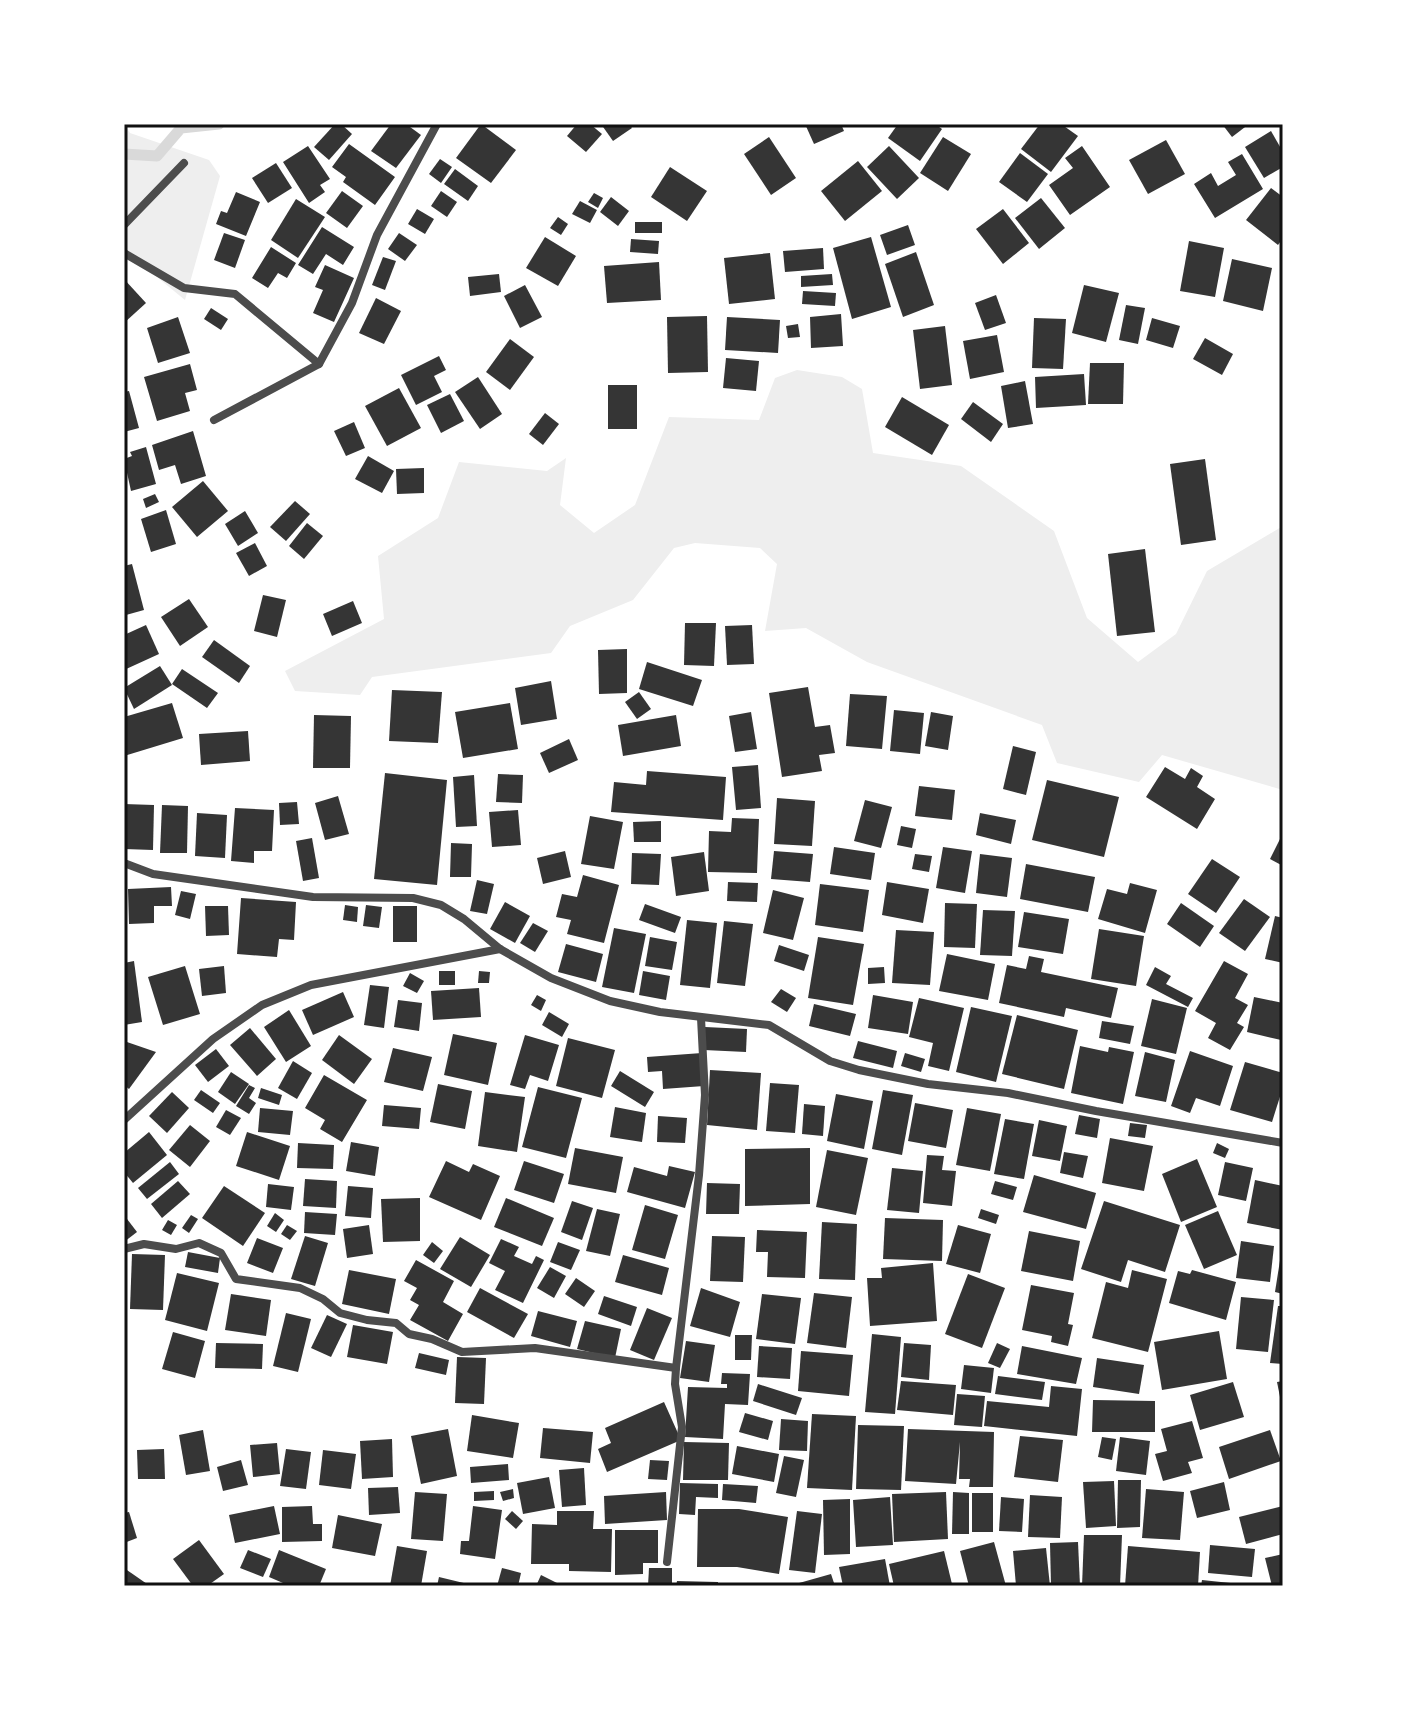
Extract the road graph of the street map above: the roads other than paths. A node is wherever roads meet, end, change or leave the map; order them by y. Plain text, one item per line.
1 (437, 124) edge
2 (184, 163) dead end
3 (124, 225) edge
4 (124, 253) edge
5 (319, 364) junction
6 (214, 420) dead end
7 (124, 863) edge
8 (500, 949) junction
9 (701, 1018) junction
10 (124, 1120) edge
11 (1283, 1143) edge
12 (124, 1249) edge
13 (676, 1368) junction
14 (667, 1562) dead end

1 - 5 street
2 - 3 street
4 - 5 street
5 - 6 street
7 - 8 street
8 - 9 street
8 - 10 street
9 - 11 street
9 - 13 street
12 - 13 street
13 - 14 street

